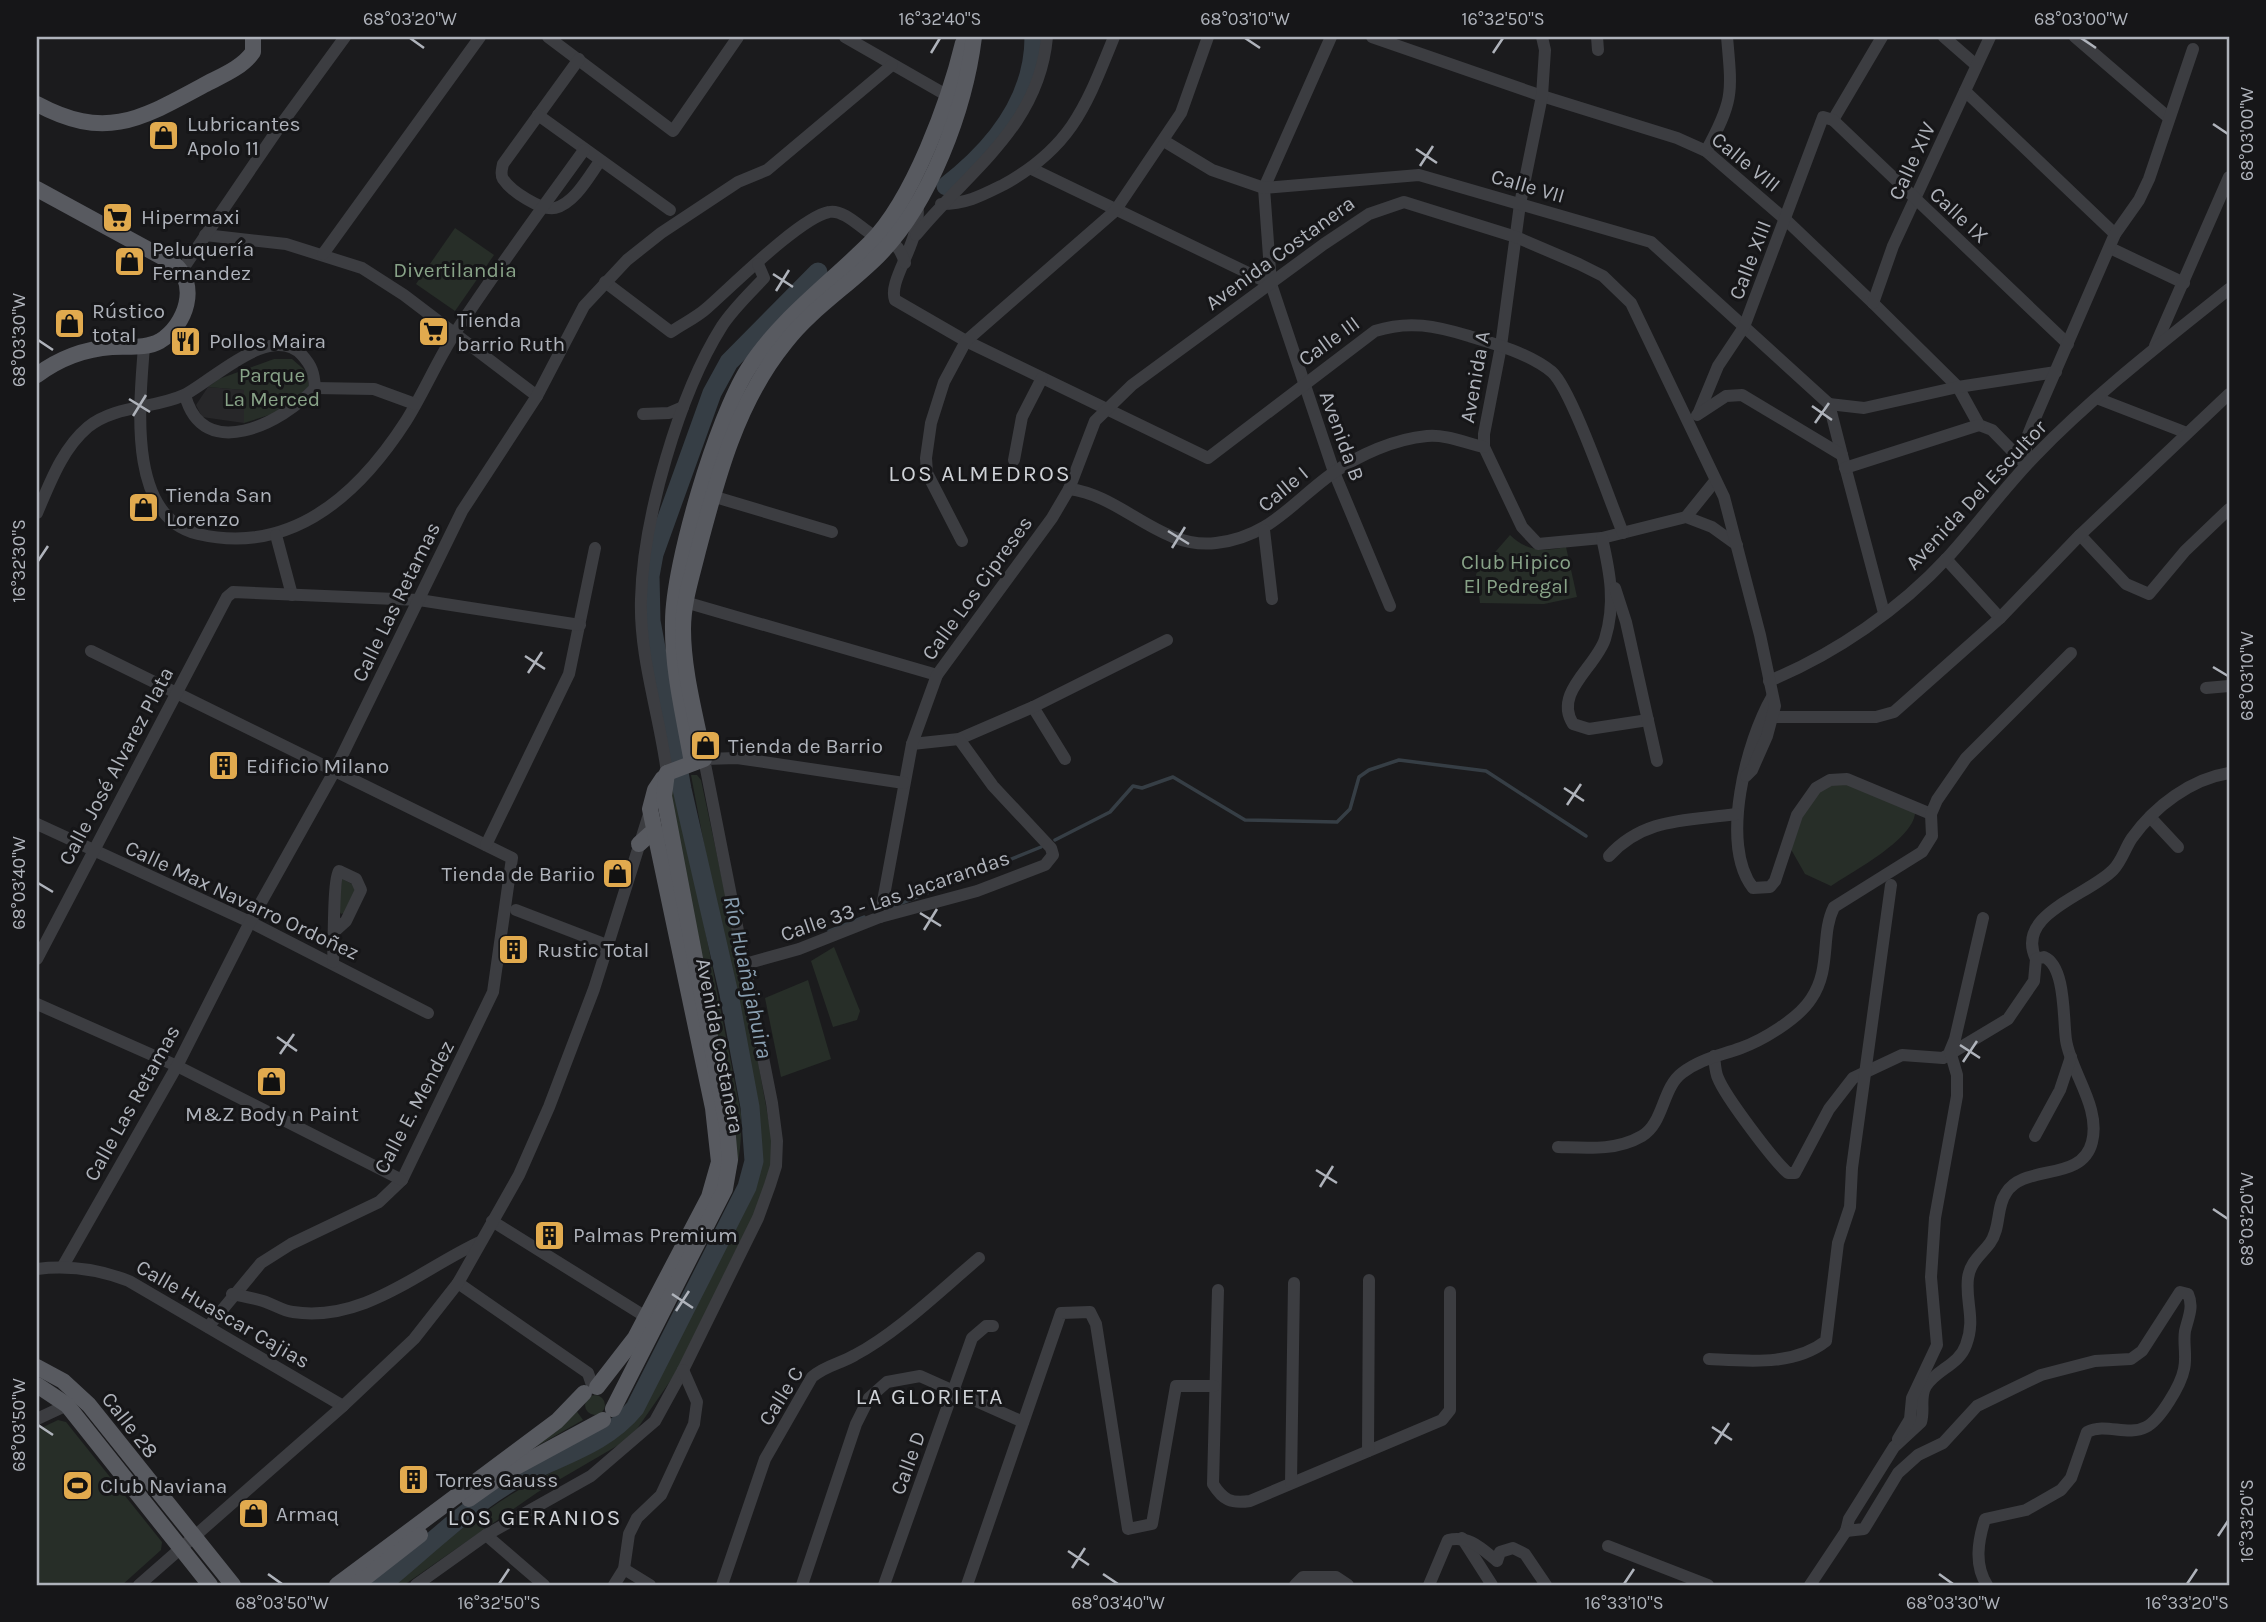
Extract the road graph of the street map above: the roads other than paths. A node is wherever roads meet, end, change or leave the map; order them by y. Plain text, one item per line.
1 (253, 37) edge
2 (345, 37) edge
3 (480, 37) edge
4 (548, 37) edge
5 (738, 37) edge
6 (845, 37) edge
7 (964, 37) edge
8 (974, 37) edge
9 (1047, 37) edge
10 (1114, 37) edge
11 (1208, 37) edge
12 (1331, 37) edge
13 (1372, 37) edge
14 (1542, 37) edge
15 (1727, 37) edge
16 (1882, 37) edge
17 (1944, 37) edge
18 (1990, 37) edge
19 (2075, 37) edge
20 (2193, 49) dead end
21 (579, 59) junction
22 (892, 65) junction
23 (1976, 65) junction
24 (1965, 92) junction
25 (948, 96) junction
26 (1542, 96) junction
27 (37, 104) edge
28 (538, 116) junction
29 (1828, 118) junction
30 (2169, 118) junction
31 (948, 137) junction
32 (1164, 141) junction
33 (584, 150) junction
34 (1706, 151) junction
35 (600, 161) junction
36 (1032, 169) junction
37 (2229, 177) edge
38 (1264, 188) junction
39 (37, 189) edge
40 (1916, 201) junction
41 (917, 202) junction
42 (942, 204) junction
43 (1520, 204) junction
44 (543, 207) junction
45 (670, 210) dead end
46 (1115, 211) junction
47 (1786, 220) junction
48 (2115, 234) junction
49 (205, 235) junction
50 (916, 235) junction
51 (875, 237) junction
52 (1516, 237) junction
53 (892, 242) junction
54 (2109, 248) junction
55 (323, 254) junction
56 (905, 263) junction
57 (758, 264) junction
58 (182, 270) junction
59 (605, 282) junction
60 (2184, 283) junction
61 (1271, 284) junction
62 (2229, 289) edge
63 (1873, 303) junction
64 (1744, 327) junction
65 (454, 334) junction
66 (966, 341) junction
67 (2068, 344) junction
68 (144, 346) junction
69 (1501, 346) junction
70 (2154, 349) junction
71 (2056, 372) junction
72 (37, 374) edge
73 (1042, 379) junction
74 (1303, 384) junction
75 (1958, 387) junction
76 (315, 388) junction
77 (2229, 394) edge
78 (185, 395) junction
79 (537, 396) junction
80 (2099, 399) junction
81 (415, 404) junction
82 (1829, 404) junction
83 (140, 405) junction
84 (683, 407) junction
85 (1104, 410) junction
86 (1699, 412) junction
87 (643, 414) dead end
88 (1689, 424) junction
89 (1979, 425) junction
90 (2187, 433) junction
91 (1484, 447) junction
92 (1842, 455) junction
93 (1014, 460) dead end
94 (2026, 465) junction
95 (1845, 468) junction
96 (1334, 472) junction
97 (1716, 481) junction
98 (1069, 489) junction
99 (712, 496) junction
100 (2229, 509) edge
101 (37, 513) edge
102 (1686, 517) junction
103 (1264, 530) junction
104 (832, 532) dead end
105 (1623, 533) junction
106 (276, 535) junction
107 (2080, 535) junction
108 (1602, 538) junction
109 (962, 541) dead end
110 (1738, 545) junction
111 (595, 548) dead end
112 (1946, 559) junction
113 (1612, 583) junction
114 (292, 595) junction
115 (1272, 599) dead end
116 (419, 600) junction
117 (680, 600) junction
118 (1390, 606) dead end
119 (1884, 613) junction
120 (2000, 618) junction
121 (580, 625) junction
122 (1167, 640) dead end
123 (91, 652) dead end
124 (2071, 653) dead end
125 (937, 675) junction
126 (1769, 681) junction
127 (2229, 687) edge
128 (2206, 688) dead end
129 (176, 691) junction
130 (1772, 697) junction
131 (1033, 707) junction
132 (1773, 717) junction
133 (1648, 720) junction
134 (959, 739) junction
135 (912, 744) junction
136 (1065, 760) dead end
137 (1657, 761) dead end
138 (685, 766) junction
139 (334, 772) junction
140 (2229, 773) edge
141 (1746, 776) junction
142 (904, 783) junction
143 (650, 809) junction
144 (1737, 814) junction
145 (1931, 814) junction
146 (2150, 817) junction
147 (37, 824) edge
148 (656, 832) junction
149 (672, 838) junction
150 (639, 844) junction
151 (486, 845) junction
152 (2178, 847) dead end
153 (93, 852) junction
154 (1609, 856) dead end
155 (1892, 885) dead end
156 (516, 910) dead end
157 (880, 917) junction
158 (1983, 918) dead end
159 (250, 922) junction
160 (336, 930) dead end
161 (607, 944) junction
162 (37, 959) edge
163 (2035, 959) junction
164 (333, 962) junction
165 (745, 964) junction
166 (37, 1004) edge
167 (428, 1013) dead end
168 (1950, 1051) junction
169 (1714, 1056) junction
170 (2071, 1056) junction
171 (177, 1066) junction
172 (1865, 1074) junction
173 (2035, 1136) dead end
174 (1558, 1147) dead end
175 (402, 1180) junction
176 (492, 1221) junction
177 (480, 1242) junction
178 (979, 1258) dead end
179 (63, 1266) junction
180 (37, 1269) edge
181 (1369, 1280) dead end
182 (458, 1283) junction
183 (1294, 1283) dead end
184 (1218, 1290) dead end
185 (1450, 1292) dead end
186 (232, 1294) junction
187 (646, 1317) junction
188 (993, 1326) dead end
189 (208, 1327) junction
190 (1709, 1359) dead end
191 (37, 1367) edge
192 (683, 1370) junction
193 (37, 1385) edge
194 (1214, 1386) junction
195 (592, 1390) junction
196 (954, 1392) junction
197 (72, 1399) junction
198 (343, 1406) junction
199 (608, 1414) junction
200 (37, 1419) edge
201 (1023, 1422) junction
202 (1894, 1447) junction
203 (1368, 1451) junction
204 (118, 1457) junction
205 (1291, 1483) junction
206 (1846, 1531) junction
207 (486, 1535) junction
208 (193, 1537) junction
209 (1462, 1538) junction
210 (1608, 1546) dead end
211 (180, 1548) junction
212 (624, 1569) junction
213 (431, 1581) edge
214 (139, 1585) edge
215 (210, 1585) edge
216 (233, 1585) edge
217 (337, 1585) edge
218 (356, 1585) edge
219 (416, 1585) edge
220 (544, 1585) edge
221 (614, 1585) edge
222 (650, 1585) edge
223 (722, 1585) edge
224 (803, 1585) edge
225 (884, 1585) edge
226 (967, 1585) edge
227 (1295, 1585) edge
228 (1348, 1585) edge
229 (1429, 1585) edge
230 (1492, 1585) edge
231 (1546, 1585) edge
232 (1709, 1585) edge
233 (1811, 1585) edge
234 (1987, 1585) edge

1 - 27 main road
2 - 49 street
3 - 55 street
4 - 21 street
5 - 21 street
6 - 22 street
7 - 25 main road, Avenida Costanera
8 - 31 main road, Avenida Costanera
9 - 42 street
10 - 36 street
11 - 32 street
12 - 38 street, Avenida B
13 - 26 street, Calle VIII
14 - 26 street, Avenida A
15 - 34 street
16 - 29 street, Calle XIII
17 - 23 street
18 - 23 street, Calle XIV
19 - 30 street
20 - 30 street
21 - 28 street
22 - 25 street
22 - 59 street, Calle Las Retamas
23 - 24 street, Calle XIV
24 - 40 street, Calle XIV
24 - 48 street
25 - 31 main road
25 - 51 main road, Avenida Costanera
26 - 34 street, Calle VIII
26 - 43 street, Avenida A
28 - 33 street
28 - 44 street
29 - 40 street, Calle IX
29 - 47 street, Calle XIII
30 - 48 street
31 - 41 main road, Avenida Costanera
32 - 38 street, Calle VII
32 - 46 street
33 - 35 street
33 - 44 street
34 - 47 street, Calle VIII
35 - 44 street
35 - 45 street
36 - 42 street
36 - 46 street
37 - 60 street
38 - 43 street, Calle VII
38 - 61 street, Avenida B
39 - 58 main road
40 - 63 street, Calle XIV
40 - 67 street, Calle IX
41 - 50 street, Avenida Costanera
41 - 53 main road, Avenida Costanera
42 - 50 street
43 - 52 street, Avenida A
43 - 64 street, Calle VII
44 - 65 street
46 - 61 street
46 - 66 street
47 - 63 street, Calle VIII
47 - 64 street, Calle XIII
48 - 54 street
49 - 55 street
49 - 58 street
50 - 56 street, Avenida Costanera
51 - 53 street
51 - 57 street
51 - 117 main road, Avenida Costanera
52 - 61 street, Avenida Costanera
52 - 69 street, Avenida A
52 - 88 street, Avenida Costanera
53 - 56 street
53 - 99 main road, Avenida Costanera
54 - 60 street
54 - 67 street
55 - 65 street
56 - 66 street, Avenida Costanera
57 - 59 street
57 - 84 street
58 - 68 main road
59 - 79 street, Calle Las Retamas
60 - 70 street
61 - 74 street, Avenida B
61 - 85 street, Avenida Costanera
62 - 70 street, Avenida Del Escultor
63 - 75 street, Calle VIII
64 - 82 street, Calle VII
64 - 86 street, Calle XIII
65 - 79 street
65 - 81 street
66 - 73 street, Avenida Costanera
66 - 109 street
67 - 71 street
68 - 72 main road
68 - 83 street
69 - 74 street, Calle III
69 - 91 street, Avenida A
69 - 105 street, Calle III
70 - 80 street, Avenida Del Escultor
71 - 75 street
71 - 94 street
73 - 85 street, Avenida Costanera
73 - 93 street
74 - 85 street, Calle III
74 - 96 street, Avenida B
75 - 82 street
75 - 89 street, Calle VIII
76 - 78 street
76 - 78 street
76 - 81 street
77 - 90 street
78 - 83 street
79 - 116 street, Calle Las Retamas
80 - 90 street
80 - 94 street, Avenida Del Escultor
81 - 106 street
82 - 92 street
83 - 101 street
83 - 106 street
84 - 87 street
84 - 138 street
85 - 98 street, Calle Los Cipreses
86 - 88 street
86 - 92 street
88 - 97 street, Avenida Costanera
89 - 94 street
89 - 95 street
90 - 107 street
91 - 96 street, Calle I
91 - 108 street, Avenida A
92 - 95 street
94 - 112 street, Avenida Del Escultor
95 - 119 street
96 - 103 street, Calle I
96 - 118 street, Avenida B
97 - 102 street
97 - 110 street, Avenida Costanera
98 - 103 street, Calle I
98 - 125 street, Calle Los Cipreses
99 - 104 street
99 - 117 main road, Avenida Costanera
100 - 107 street
102 - 105 street, Avenida A
102 - 110 street
103 - 115 street
105 - 108 street, Avenida A
106 - 114 street
107 - 120 street
108 - 113 street
110 - 126 street, Avenida Costanera
111 - 121 street
112 - 119 street, Avenida Del Escultor
112 - 120 street
113 - 133 street
113 - 133 street
114 - 116 street
114 - 129 street, Calle José Alvarez Plata
116 - 121 street
116 - 139 street, Calle Las Retamas
117 - 125 street
117 - 138 main road, Avenida Costanera
119 - 126 street, Avenida Del Escultor
120 - 132 street
121 - 151 street
122 - 131 street
123 - 129 street
124 - 145 street
125 - 135 street, Calle Los Cipreses
126 - 130 street, Avenida Costanera
127 - 128 street
129 - 139 street
129 - 153 street, Calle José Alvarez Plata
130 - 132 street, Avenida Costanera
130 - 141 street
131 - 134 street
131 - 136 street
132 - 141 street
133 - 137 street
134 - 135 street
134 - 157 street, Calle 33 - Las Jacarandas
135 - 142 street, Calle Los Cipreses
138 - 142 street
138 - 143 main road
138 - 149 main road, Avenida Costanera
138 - 165 street
139 - 151 street
139 - 159 street, Calle Las Retamas
140 - 146 street
141 - 144 street
142 - 157 street, Calle Los Cipreses
143 - 148 main road, Avenida Costanera
143 - 150 street
144 - 145 street
144 - 154 street
145 - 169 street
146 - 152 street
146 - 163 street
147 - 153 street, Calle Max Navarro Ordoñez
148 - 149 main road
148 - 150 main road
148 - 187 main road, Avenida Costanera
149 - 199 main road, Avenida Costanera
150 - 161 street
151 - 175 street, Calle E. Mendez
153 - 159 street, Calle Max Navarro Ordoñez
153 - 162 street, Calle José Alvarez Plata
155 - 172 street
156 - 161 street
157 - 165 street, Calle 33 - Las Jacarandas
158 - 168 street
159 - 164 street, Calle Max Navarro Ordoñez
159 - 171 street, Calle Las Retamas
160 - 164 street
161 - 176 street
163 - 168 street
163 - 170 street
164 - 167 street, Calle Max Navarro Ordoñez
165 - 192 street
166 - 171 street
168 - 172 street
168 - 202 street
169 - 172 street
169 - 174 street
170 - 173 street
170 - 202 street
171 - 175 street
171 - 179 street, Calle Las Retamas
172 - 190 street
175 - 186 street, Calle E. Mendez
176 - 177 street
176 - 187 street
177 - 182 street
177 - 186 street
178 - 223 street, Calle C
179 - 180 street, Calle Huascar Cajias
179 - 189 street, Calle Huascar Cajias
181 - 203 street
182 - 195 street
182 - 198 street
183 - 205 street
184 - 194 street
185 - 203 street
186 - 189 street, Calle E. Mendez
187 - 195 main road, Avenida Costanera
188 - 196 street, Calle D
189 - 198 street, Calle Huascar Cajias
191 - 197 main road, Calle 28
192 - 207 street
192 - 212 street
193 - 197 main road, Calle 28
194 - 201 street
194 - 205 street
195 - 199 main road
195 - 199 main road
195 - 217 main road, Avenida Costanera
196 - 201 street
196 - 224 street
196 - 225 street, Calle D
197 - 200 street
197 - 204 main road, Calle 28
198 - 208 street
199 - 218 main road
201 - 226 street
202 - 206 street
203 - 205 street
204 - 208 main road, Calle 28
204 - 211 main road, Calle 28
206 - 233 street
206 - 234 street
207 - 213 street
207 - 220 street
208 - 211 street
208 - 216 main road, Calle 28
209 - 229 street
209 - 230 street
209 - 231 street
210 - 232 street
211 - 214 street
211 - 215 main road, Calle 28
212 - 221 street
212 - 222 street
213 - 219 street
227 - 228 street

